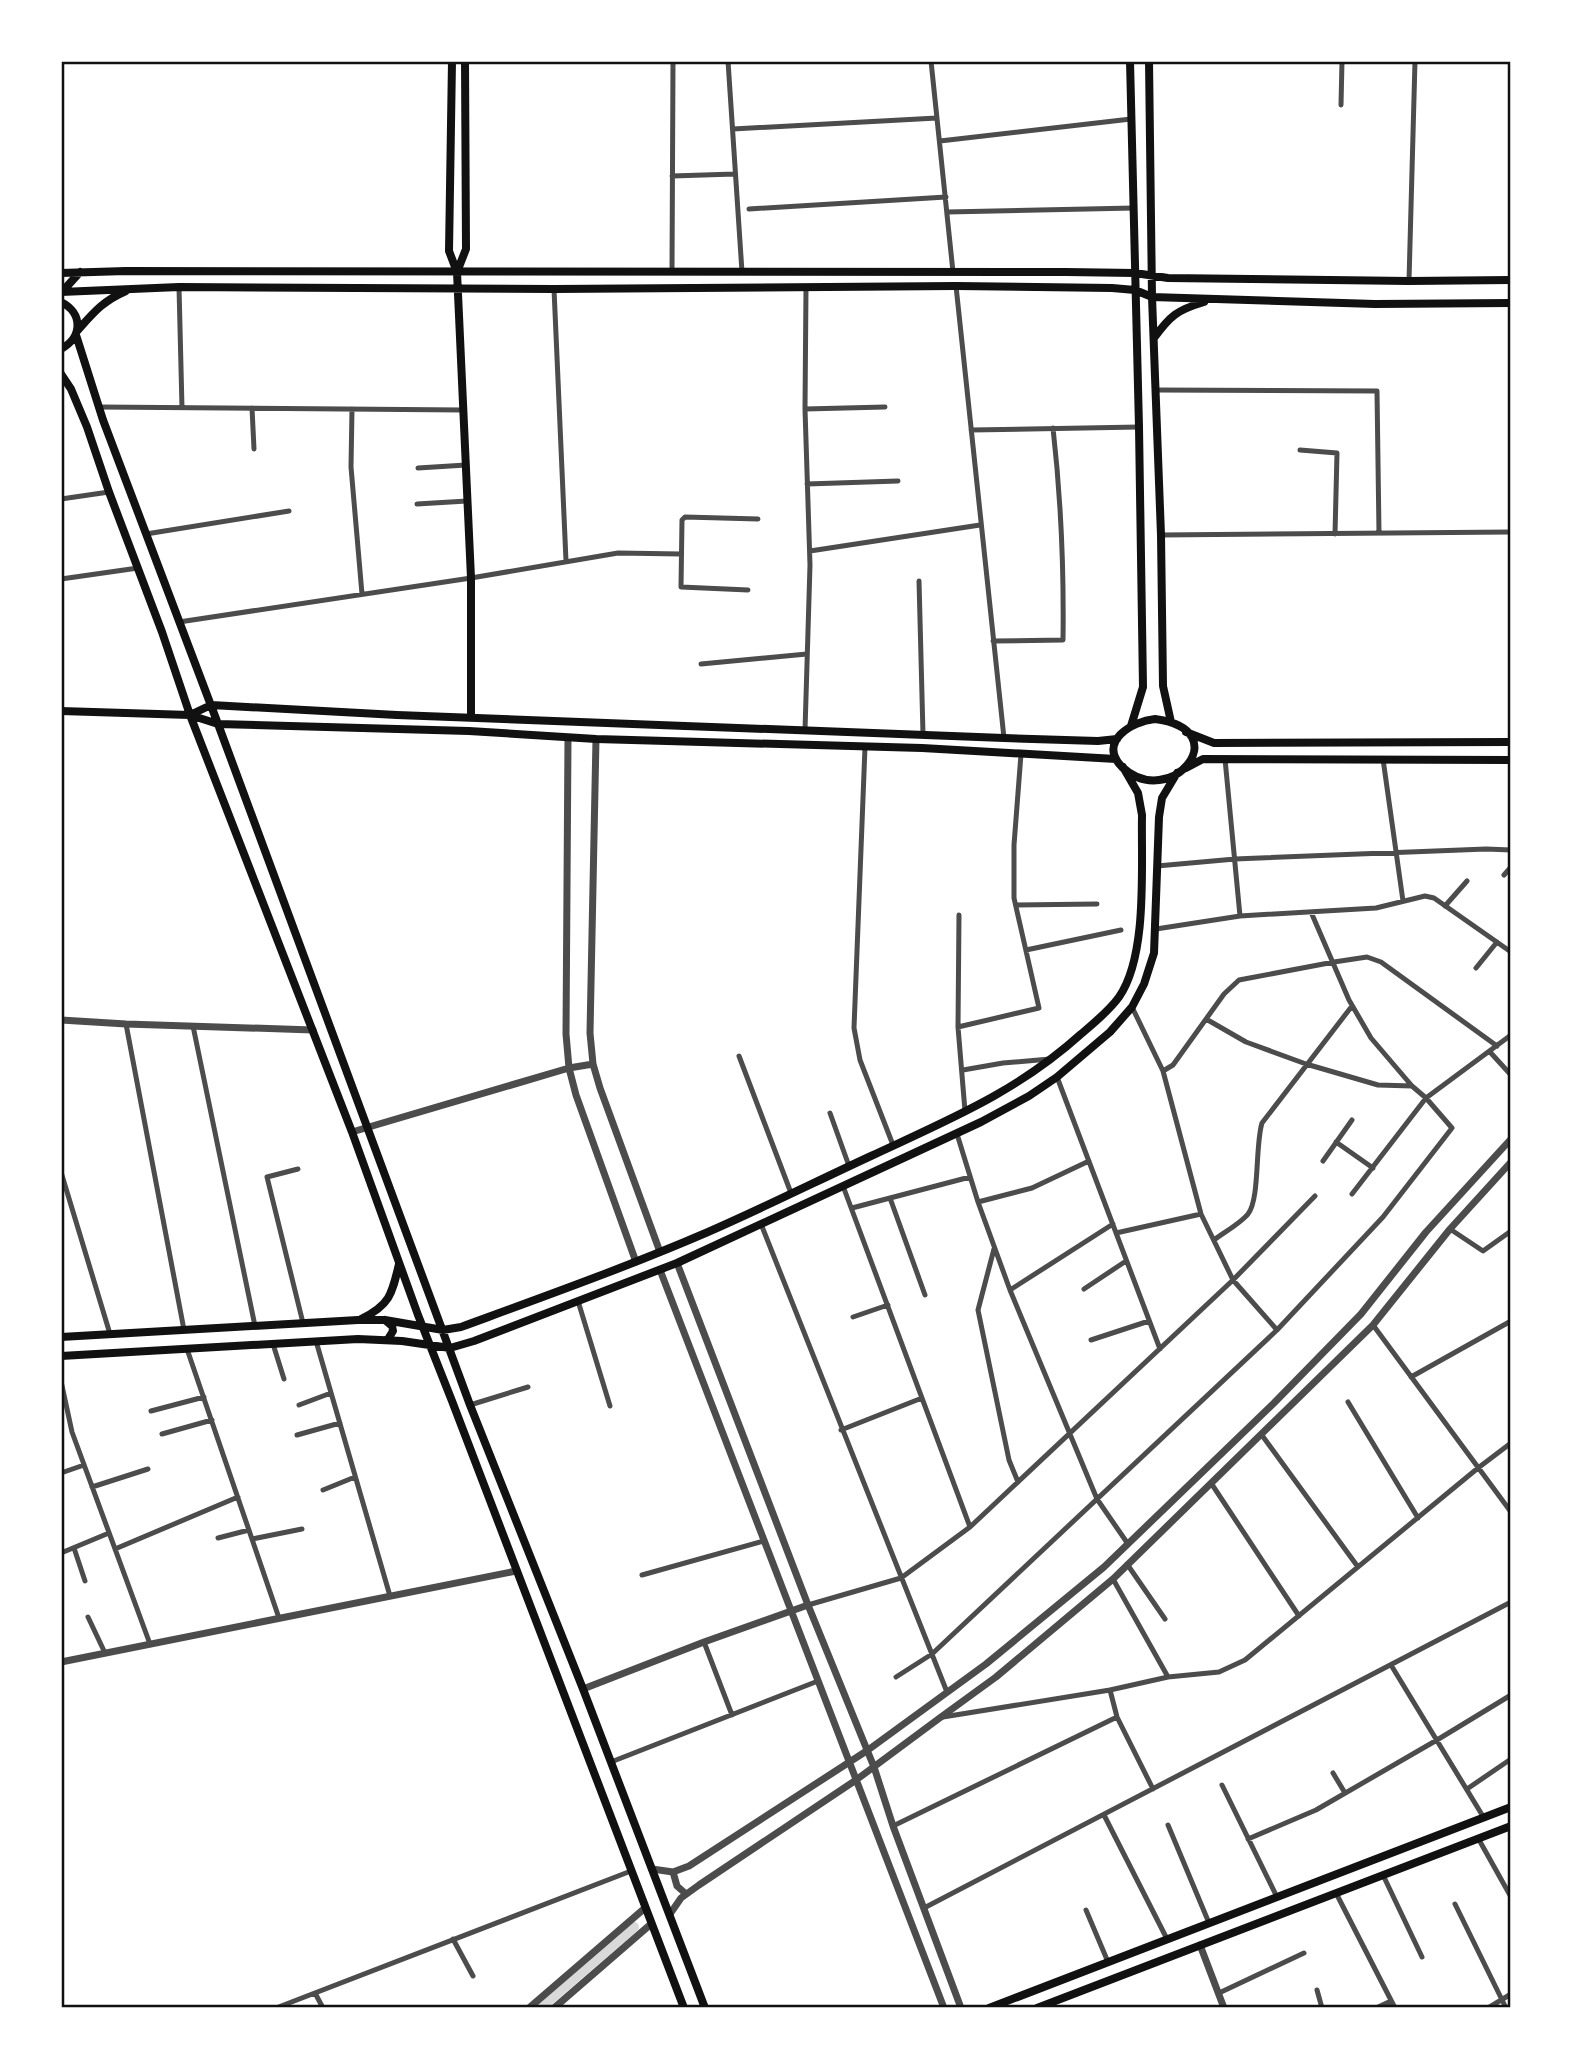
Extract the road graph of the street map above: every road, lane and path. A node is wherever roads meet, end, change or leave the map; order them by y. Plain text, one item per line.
1 (452, 61) edge
2 (466, 61) edge
3 (673, 61) edge
4 (728, 61) edge
5 (931, 61) edge
6 (1130, 61) edge
7 (1149, 61) edge
8 (1342, 61) edge
9 (1415, 61) edge
10 (1341, 105) dead end
11 (937, 118) junction
12 (1131, 119) junction
13 (733, 129) junction
14 (940, 141) junction
15 (735, 174) junction
16 (672, 176) junction
17 (946, 197) junction
18 (1134, 208) junction
19 (749, 209) dead end
20 (947, 212) junction
21 (80, 272) junction
22 (457, 272) junction
23 (672, 272) junction
24 (742, 272) junction
25 (953, 272) junction
26 (61, 273) edge
27 (1135, 273) junction
28 (1152, 276) junction
29 (1511, 280) edge
30 (1409, 281) junction
31 (956, 286) junction
32 (179, 287) junction
33 (806, 287) junction
34 (458, 288) junction
35 (130, 289) junction
36 (554, 289) junction
37 (1135, 290) junction
38 (62, 292) edge
39 (1152, 297) junction
40 (1212, 299) junction
41 (61, 302) edge
42 (1511, 303) edge
43 (77, 332) junction
44 (1154, 338) junction
45 (61, 349) edge
46 (61, 374) edge
47 (1156, 390) junction
48 (99, 407) junction
49 (884, 407) dead end
50 (182, 408) junction
51 (252, 408) junction
52 (352, 409) junction
53 (805, 409) junction
54 (463, 410) junction
55 (1139, 427) junction
56 (1053, 428) junction
57 (971, 430) junction
58 (254, 449) dead end
59 (1300, 450) dead end
60 (466, 466) junction
61 (418, 468) dead end
62 (898, 481) dead end
63 (807, 484) junction
64 (109, 492) junction
65 (61, 499) edge
66 (467, 501) junction
67 (417, 503) dead end
68 (289, 512) dead end
69 (758, 519) dead end
70 (980, 525) junction
71 (1511, 532) edge
72 (1379, 533) junction
73 (146, 534) junction
74 (1335, 534) junction
75 (1161, 535) junction
76 (810, 551) junction
77 (681, 554) junction
78 (566, 561) junction
79 (138, 568) junction
80 (471, 578) junction
81 (61, 579) edge
82 (919, 581) dead end
83 (748, 590) dead end
84 (362, 594) junction
85 (179, 622) junction
86 (993, 641) junction
87 (807, 654) junction
88 (701, 664) dead end
89 (211, 705) junction
90 (61, 710) edge
91 (190, 715) junction
92 (471, 717) junction
93 (1171, 722) junction
94 (218, 724) junction
95 (1131, 726) junction
96 (805, 730) junction
97 (1186, 732) junction
98 (923, 734) junction
99 (568, 738) junction
100 (1004, 738) junction
101 (596, 739) junction
102 (1117, 739) junction
103 (1511, 743) edge
104 (865, 747) junction
105 (1021, 753) junction
106 (1225, 758) junction
107 (1116, 759) junction
108 (1383, 759) junction
109 (1511, 760) edge
110 (1123, 767) junction
111 (1182, 771) junction
112 (1511, 850) edge
113 (1395, 853) junction
114 (1235, 859) junction
115 (1157, 866) junction
116 (1511, 867) edge
117 (1503, 875) dead end
118 (1467, 881) dead end
119 (1403, 901) junction
120 (1097, 904) dead end
121 (1016, 905) junction
122 (1445, 906) junction
123 (1311, 912) junction
124 (959, 915) dead end
125 (1240, 916) junction
126 (1156, 929) junction
127 (1121, 930) dead end
128 (1497, 942) junction
129 (1026, 950) junction
130 (1511, 952) edge
131 (1334, 962) junction
132 (1476, 968) dead end
133 (1352, 1006) junction
134 (1132, 1007) junction
135 (1206, 1019) junction
136 (61, 1020) edge
137 (126, 1024) junction
138 (193, 1026) junction
139 (958, 1027) junction
140 (313, 1030) junction
141 (1511, 1035) edge
142 (1497, 1046) junction
143 (1490, 1052) junction
144 (739, 1056) dead end
145 (1053, 1059) junction
146 (593, 1064) junction
147 (1307, 1064) junction
148 (569, 1068) junction
149 (962, 1070) junction
150 (1163, 1071) junction
151 (1511, 1075) edge
152 (1057, 1077) junction
153 (1412, 1086) junction
154 (1426, 1098) junction
155 (966, 1112) junction
156 (830, 1114) dead end
157 (1352, 1120) dead end
158 (367, 1128) junction
159 (352, 1132) junction
160 (957, 1134) junction
161 (1511, 1139) edge
162 (1336, 1142) junction
163 (893, 1145) junction
164 (1089, 1161) junction
165 (1323, 1161) dead end
166 (1511, 1161) edge
167 (849, 1166) junction
168 (1373, 1168) junction
169 (298, 1169) dead end
170 (62, 1175) edge
171 (970, 1177) junction
172 (842, 1185) junction
173 (790, 1194) junction
174 (1352, 1194) dead end
175 (1315, 1196) dead end
176 (890, 1198) junction
177 (978, 1202) junction
178 (852, 1208) junction
179 (1201, 1214) junction
180 (761, 1224) junction
181 (1113, 1224) junction
182 (1450, 1229) junction
183 (1511, 1231) edge
184 (1116, 1233) junction
185 (1214, 1240) junction
186 (994, 1249) junction
187 (660, 1252) junction
188 (399, 1261) junction
189 (1126, 1261) junction
190 (636, 1262) junction
191 (677, 1263) junction
192 (660, 1270) junction
193 (1233, 1280) junction
194 (1084, 1289) dead end
195 (1010, 1290) junction
196 (545, 1295) junction
197 (925, 1296) dead end
198 (578, 1301) junction
199 (888, 1305) junction
200 (552, 1311) junction
201 (853, 1317) dead end
202 (358, 1320) junction
203 (385, 1320) junction
204 (1149, 1321) junction
205 (1511, 1321) edge
206 (303, 1323) junction
207 (1373, 1325) junction
208 (255, 1326) junction
209 (422, 1326) junction
210 (443, 1329) junction
211 (184, 1330) junction
212 (1277, 1330) junction
213 (110, 1334) junction
214 (61, 1337) edge
215 (388, 1339) junction
216 (1091, 1340) dead end
217 (316, 1341) junction
218 (273, 1344) junction
219 (430, 1347) junction
220 (450, 1348) junction
221 (187, 1349) junction
222 (1160, 1349) junction
223 (61, 1356) edge
224 (1411, 1377) junction
225 (284, 1379) dead end
226 (61, 1381) edge
227 (528, 1387) dead end
228 (331, 1393) junction
229 (204, 1398) junction
230 (922, 1398) junction
231 (1348, 1402) dead end
232 (299, 1405) dead end
233 (470, 1405) junction
234 (610, 1406) dead end
235 (151, 1411) dead end
236 (212, 1420) junction
237 (340, 1423) junction
238 (841, 1430) junction
239 (72, 1432) junction
240 (61, 1433) edge
241 (1070, 1433) junction
242 (162, 1434) dead end
243 (1261, 1434) junction
244 (297, 1435) dead end
245 (1511, 1443) edge
246 (1216, 1458) junction
247 (84, 1465) junction
248 (1478, 1468) junction
249 (148, 1469) dead end
250 (1225, 1469) junction
251 (61, 1473) edge
252 (355, 1477) junction
253 (1018, 1482) junction
254 (1210, 1483) junction
255 (92, 1487) junction
256 (323, 1490) dead end
257 (238, 1497) junction
258 (1097, 1499) junction
259 (1511, 1512) edge
260 (1418, 1518) junction
261 (970, 1527) junction
262 (302, 1529) dead end
263 (249, 1530) junction
264 (109, 1533) junction
265 (218, 1538) dead end
266 (252, 1539) junction
267 (764, 1541) junction
268 (1128, 1544) junction
269 (74, 1548) junction
270 (115, 1549) junction
271 (61, 1553) edge
272 (1127, 1564) junction
273 (1358, 1567) junction
274 (516, 1571) junction
275 (642, 1575) dead end
276 (901, 1578) junction
277 (1113, 1579) junction
278 (85, 1581) dead end
279 (390, 1596) junction
280 (1511, 1602) edge
281 (808, 1605) junction
282 (792, 1611) junction
283 (1299, 1616) junction
284 (88, 1618) dead end
285 (279, 1619) junction
286 (1165, 1619) dead end
287 (704, 1642) junction
288 (150, 1644) junction
289 (105, 1653) junction
290 (932, 1654) junction
291 (61, 1662) edge
292 (1391, 1665) junction
293 (896, 1676) dead end
294 (1168, 1677) junction
295 (818, 1681) junction
296 (583, 1689) junction
297 (1110, 1690) junction
298 (947, 1692) junction
299 (1511, 1695) edge
300 (732, 1715) junction
301 (941, 1717) junction
302 (1117, 1717) junction
303 (1437, 1741) junction
304 (868, 1750) junction
305 (1511, 1759) edge
306 (611, 1762) junction
307 (850, 1763) junction
308 (874, 1767) junction
309 (1333, 1773) dead end
310 (856, 1780) junction
311 (1222, 1785) dead end
312 (1153, 1789) junction
313 (1467, 1789) junction
314 (1345, 1793) junction
315 (1511, 1807) edge
316 (1104, 1815) junction
317 (1484, 1818) junction
318 (1168, 1825) dead end
319 (893, 1826) junction
320 (1511, 1826) edge
321 (1478, 1838) junction
322 (1248, 1839) junction
323 (652, 1869) junction
324 (1351, 1869) junction
325 (631, 1871) junction
326 (673, 1872) junction
327 (1383, 1875) junction
328 (1359, 1885) junction
329 (1336, 1893) junction
330 (686, 1894) junction
331 (1511, 1896) edge
332 (1277, 1897) junction
333 (1455, 1904) dead end
334 (645, 1908) junction
335 (924, 1908) junction
336 (1086, 1910) dead end
337 (670, 1914) junction
338 (1209, 1923) junction
339 (651, 1924) junction
340 (453, 1939) junction
341 (1167, 1940) junction
342 (1200, 1945) junction
343 (1304, 1953) dead end
344 (1422, 1957) dead end
345 (1108, 1962) junction
346 (472, 1976) dead end
347 (1317, 1990) dead end
348 (315, 1993) junction
349 (1219, 1993) junction
350 (1511, 1994) edge
351 (1502, 1999) junction
352 (1391, 2001) junction
353 (276, 2008) edge
354 (323, 2008) edge
355 (529, 2008) edge
356 (554, 2008) edge
357 (684, 2008) edge
358 (705, 2008) edge
359 (944, 2008) edge
360 (961, 2008) edge
361 (989, 2008) edge
362 (1037, 2008) edge
363 (1224, 2008) edge
364 (1322, 2008) edge
365 (1376, 2008) edge
366 (1395, 2008) edge
367 (1488, 2008) edge
368 (1507, 2008) edge

1 - 22 main road
2 - 22 main road
3 - 16 street
4 - 13 street
5 - 11 street
6 - 12 main road
7 - 28 main road
8 - 10 street
9 - 30 street
11 - 13 street
11 - 14 street
12 - 14 street
12 - 18 main road
13 - 15 street
14 - 17 street
15 - 16 street
15 - 24 street
16 - 23 street
17 - 19 street
17 - 20 street
18 - 20 street
18 - 27 main road
20 - 25 street
21 - 22 main road
21 - 26 main road
21 - 38 main road
22 - 23 main road
22 - 34 main road
23 - 24 main road
24 - 25 main road
25 - 27 main road
27 - 28 main road
27 - 37 main road
28 - 30 main road
28 - 39 main road
29 - 30 main road
31 - 33 main road
31 - 37 main road
31 - 57 street
32 - 34 main road
32 - 35 main road
32 - 50 street
33 - 36 main road
33 - 53 street
34 - 36 main road
34 - 54 main road
35 - 38 main road
35 - 43 main road
36 - 78 street
37 - 39 main road
37 - 55 main road
39 - 40 main road
39 - 44 main road
40 - 42 main road
40 - 44 main road
41 - 43 main road
43 - 45 main road
43 - 48 main road
44 - 47 main road
46 - 64 main road
47 - 72 street
47 - 75 main road
48 - 50 street
48 - 73 main road
49 - 53 street
50 - 51 street
51 - 52 street
51 - 58 street
52 - 54 street
52 - 84 street
53 - 63 street
54 - 60 main road
55 - 56 street
55 - 95 main road
56 - 57 street
56 - 86 street
57 - 70 street
59 - 74 street
60 - 61 street
60 - 66 main road
62 - 63 street
63 - 76 street
64 - 65 street
64 - 79 main road
66 - 67 street
66 - 80 main road
68 - 73 street
69 - 77 street
70 - 76 street
70 - 86 street
71 - 72 street
72 - 74 street
73 - 85 main road
74 - 75 street
75 - 93 main road
76 - 87 street
77 - 78 street
77 - 83 street
78 - 80 street
79 - 81 street
79 - 91 main road
80 - 84 street
80 - 92 main road
82 - 98 street
84 - 85 street
85 - 89 main road
86 - 100 street
87 - 88 street
87 - 96 street
89 - 91 main road
89 - 92 main road
89 - 94 main road
90 - 91 main road
91 - 94 main road
91 - 140 main road
92 - 96 main road
93 - 95 main road
93 - 97 main road
94 - 99 main road
94 - 158 main road
95 - 102 main road
96 - 98 main road
97 - 103 main road
97 - 111 main road
98 - 100 main road
99 - 101 main road
99 - 148 street
100 - 102 main road
101 - 104 main road
101 - 146 street
102 - 107 main road
104 - 105 main road
104 - 163 street
105 - 107 main road
105 - 121 street
106 - 108 main road
106 - 111 main road
106 - 114 street
107 - 110 main road
108 - 109 main road
108 - 113 street
110 - 111 main road
110 - 145 main road
111 - 115 main road
112 - 113 street
113 - 114 street
113 - 119 street
114 - 115 street
114 - 125 street
115 - 126 main road
116 - 117 street
118 - 122 street
119 - 122 street
119 - 123 street
120 - 121 street
121 - 129 street
122 - 128 street
123 - 125 street
123 - 131 street
124 - 139 street
125 - 126 street
126 - 134 main road
127 - 129 street
128 - 130 street
128 - 132 street
129 - 139 street
131 - 133 street
131 - 135 street
131 - 142 street
133 - 147 street
133 - 153 street
134 - 150 street
134 - 152 main road
135 - 147 street
135 - 150 street
136 - 137 street
137 - 138 street
137 - 211 street
138 - 140 street
138 - 208 street
139 - 149 street
140 - 159 main road
141 - 142 street
142 - 143 street
143 - 151 street
143 - 154 street
144 - 173 street
145 - 149 street
145 - 155 main road
146 - 148 street
146 - 187 street
147 - 153 street
147 - 185 street
148 - 158 street
148 - 190 street
149 - 155 street
150 - 179 street
152 - 160 main road
152 - 164 street
153 - 154 street
154 - 168 street
154 - 212 street
155 - 163 main road
156 - 167 street
157 - 162 street
158 - 159 street
158 - 210 main road
159 - 188 main road
160 - 171 street
160 - 172 main road
161 - 246 street
162 - 165 street
162 - 168 street
163 - 167 main road
164 - 177 street
164 - 181 street
166 - 182 street
167 - 173 main road
168 - 174 street
169 - 206 street
170 - 213 street
171 - 176 street
171 - 177 street
172 - 178 street
172 - 180 main road
173 - 187 main road
175 - 193 street
176 - 178 street
176 - 197 street
177 - 186 street
178 - 199 street
179 - 184 street
179 - 185 street
180 - 191 main road
180 - 238 street
181 - 184 street
181 - 195 street
182 - 183 street
182 - 207 street
184 - 189 street
185 - 193 street
186 - 195 street
186 - 253 street
187 - 190 main road
188 - 202 main road
188 - 209 main road
189 - 194 street
189 - 204 street
190 - 196 main road
191 - 192 main road
191 - 281 street
192 - 198 main road
192 - 267 street
193 - 212 street
193 - 222 street
195 - 241 street
196 - 200 main road
196 - 210 main road
198 - 200 main road
198 - 234 street
199 - 201 street
199 - 230 street
200 - 220 main road
202 - 203 main road
202 - 206 main road
203 - 209 main road
203 - 215 main road
204 - 216 street
204 - 222 street
205 - 224 street
206 - 208 main road
207 - 224 street
207 - 243 street
208 - 211 main road
209 - 210 main road
209 - 219 main road
210 - 220 main road
211 - 213 main road
212 - 258 street
213 - 214 main road
215 - 217 main road
215 - 219 main road
217 - 218 main road
217 - 228 street
218 - 221 main road
218 - 225 street
219 - 220 main road
219 - 274 main road
220 - 233 main road
221 - 223 main road
221 - 229 street
222 - 241 street
224 - 248 street
226 - 239 street
227 - 233 street
228 - 232 street
228 - 237 street
229 - 235 street
229 - 236 street
230 - 238 street
230 - 261 street
231 - 260 street
233 - 296 main road
236 - 242 street
236 - 257 street
237 - 244 street
237 - 252 street
238 - 276 street
239 - 240 street
239 - 247 street
241 - 253 street
241 - 258 street
243 - 250 street
243 - 273 street
245 - 248 street
246 - 250 street
246 - 268 street
247 - 251 street
247 - 255 street
248 - 259 street
248 - 260 street
249 - 255 street
250 - 254 street
252 - 256 street
252 - 279 street
253 - 261 street
254 - 272 street
254 - 283 street
255 - 264 street
257 - 263 street
257 - 270 street
258 - 268 street
258 - 290 street
260 - 273 street
261 - 276 street
262 - 266 street
263 - 265 street
263 - 266 street
264 - 269 street
264 - 270 street
266 - 285 street
267 - 275 street
267 - 282 street
268 - 298 street
269 - 271 street
269 - 278 street
270 - 288 street
272 - 277 street
272 - 286 street
273 - 283 street
274 - 279 street
274 - 325 main road
276 - 281 street
276 - 290 street
277 - 294 street
277 - 301 street
279 - 285 street
280 - 292 street
281 - 282 street
281 - 304 street
282 - 287 street
282 - 295 street
283 - 294 street
284 - 289 street
285 - 288 street
287 - 296 street
287 - 300 street
288 - 289 street
289 - 291 street
290 - 293 street
290 - 298 street
292 - 303 street
292 - 312 street
294 - 297 street
295 - 300 street
295 - 307 street
296 - 306 main road
297 - 301 street
297 - 302 street
298 - 304 street
299 - 303 street
300 - 306 street
301 - 308 street
302 - 312 street
302 - 319 street
303 - 313 street
303 - 314 street
304 - 307 street
304 - 308 street
305 - 313 street
306 - 323 main road
307 - 310 street
307 - 326 street
308 - 310 street
308 - 319 street
309 - 314 street
310 - 330 street
310 - 359 street
311 - 322 street
312 - 316 street
313 - 317 street
314 - 322 street
315 - 317 main road
316 - 335 street
316 - 341 street
317 - 324 main road
318 - 338 street
319 - 335 street
320 - 321 main road
321 - 327 main road
321 - 331 street
322 - 332 street
323 - 326 street
323 - 337 main road
324 - 328 main road
324 - 332 main road
325 - 334 main road
325 - 340 street
326 - 330 street
327 - 328 main road
327 - 344 street
328 - 329 main road
329 - 342 main road
329 - 352 street
330 - 337 street
332 - 338 main road
333 - 351 street
334 - 339 main road
334 - 355 street
335 - 360 street
336 - 345 street
337 - 358 main road
338 - 341 main road
339 - 356 street
339 - 357 main road
340 - 346 street
340 - 348 street
341 - 345 main road
342 - 349 street
342 - 362 main road
343 - 349 street
345 - 361 main road
347 - 364 street
348 - 353 street
348 - 354 street
349 - 363 street
350 - 351 street
351 - 367 street
351 - 368 street
352 - 365 street
352 - 366 street

